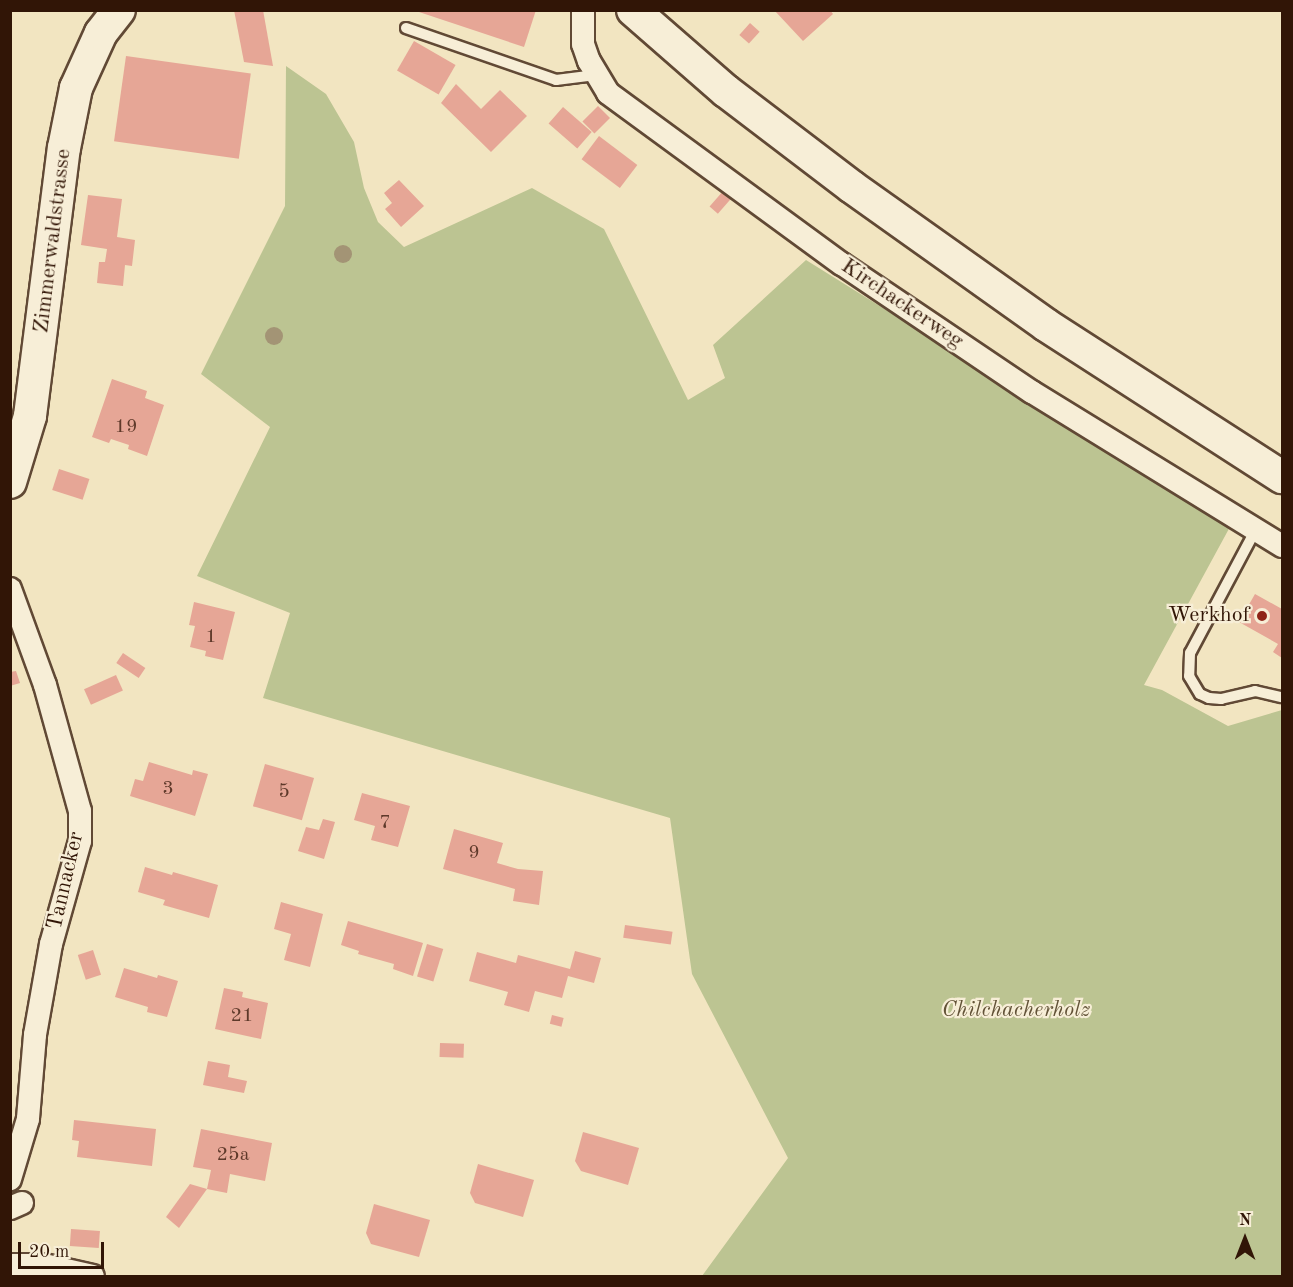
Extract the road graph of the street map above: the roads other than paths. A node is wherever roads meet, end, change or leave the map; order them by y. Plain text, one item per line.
1 (119, 10) edge
2 (633, 10) edge
3 (583, 13) edge
4 (406, 28) dead end
5 (596, 75) junction
6 (1282, 477) edge
7 (10, 482) edge
8 (1255, 531) junction
9 (1282, 546) edge
10 (10, 589) edge
11 (1282, 697) edge
12 (10, 1179) edge
13 (10, 1265) edge
14 (93, 1276) edge

1 - 7 main road, Zimmerwaldstrasse
2 - 6 main road
3 - 5 street, Kirchackerweg
4 - 5 lane
5 - 8 street, Kirchackerweg
8 - 9 street, Kirchackerweg
8 - 11 lane
10 - 12 street, Tannacker
13 - 14 street

